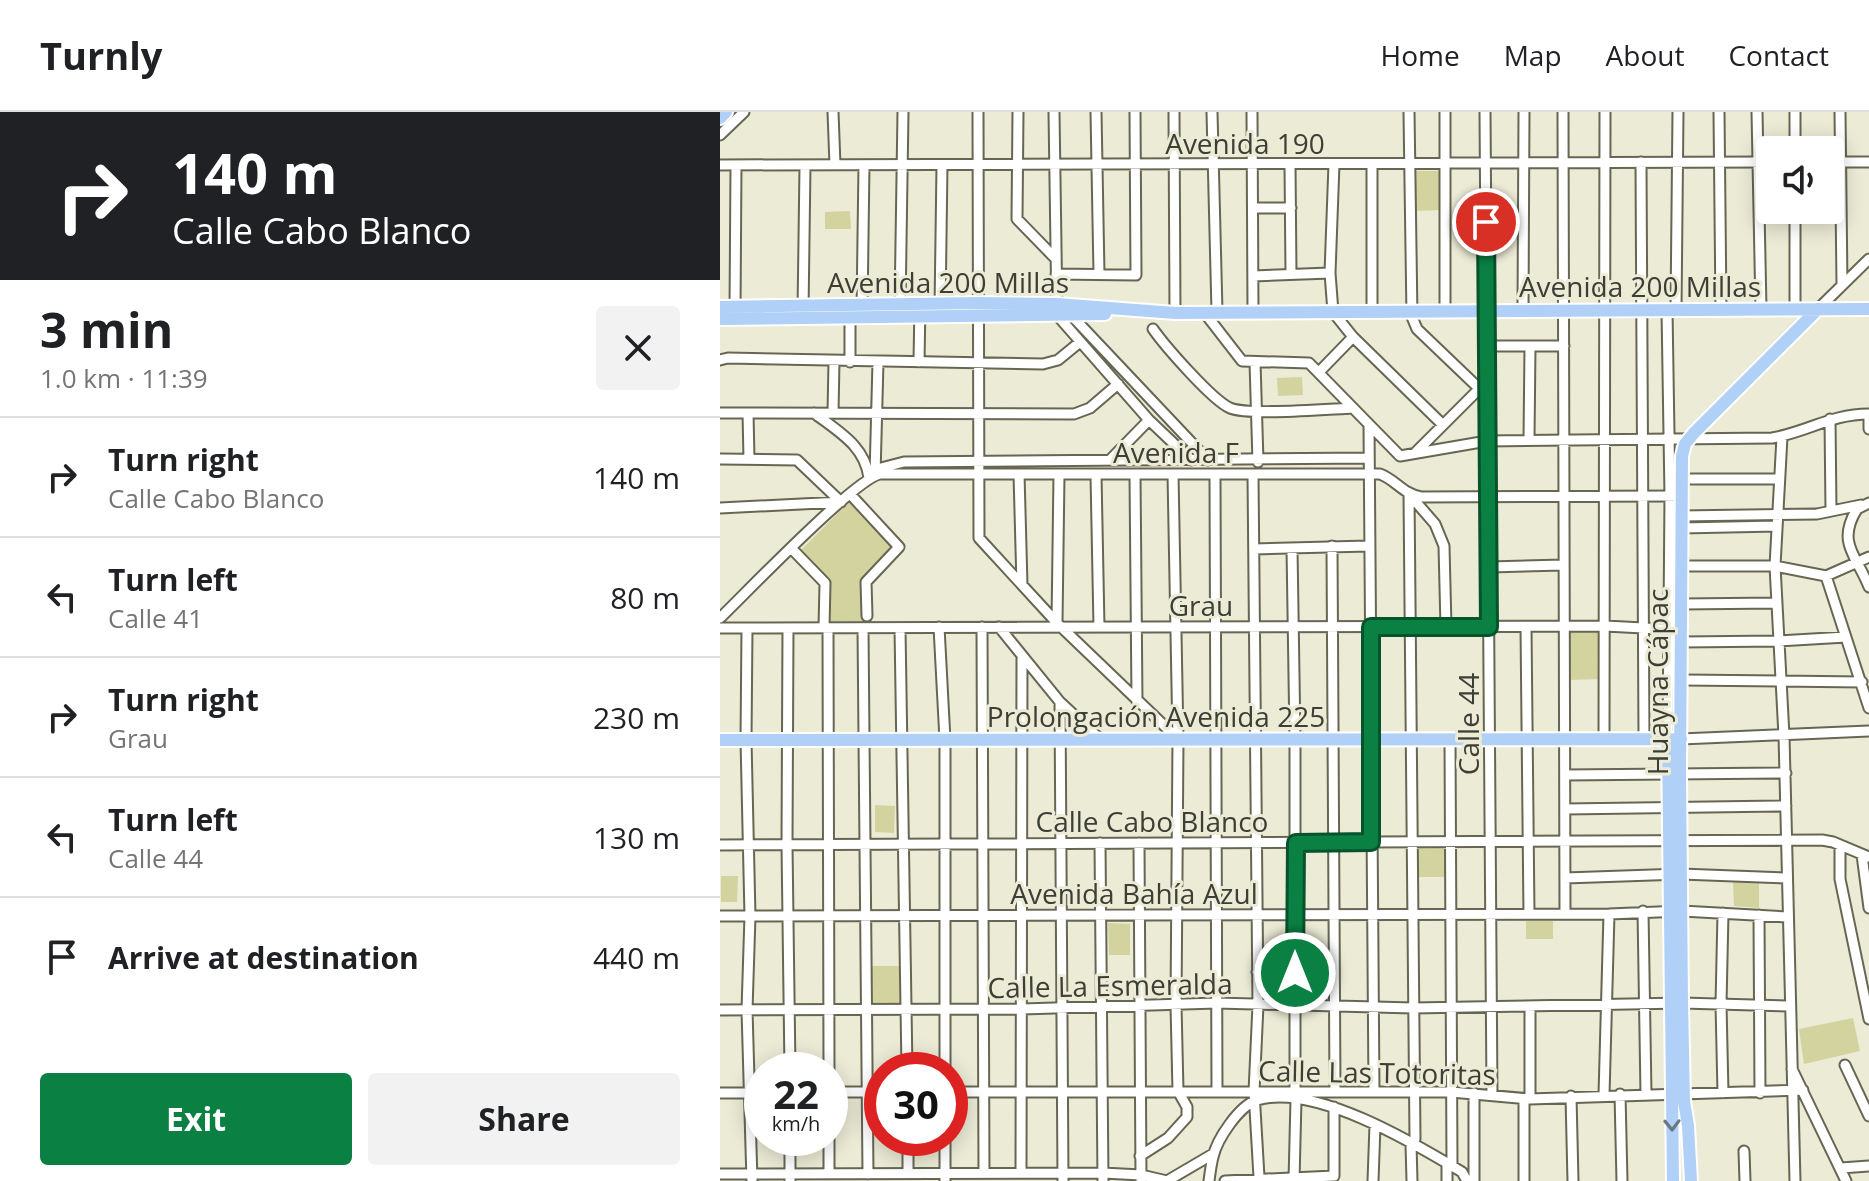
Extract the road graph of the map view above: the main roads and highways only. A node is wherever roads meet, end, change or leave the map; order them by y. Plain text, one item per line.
1 (720, 307) edge
2 (1818, 309) junction
3 (1869, 309) edge
4 (1057, 310) junction
5 (735, 313) junction
6 (1175, 313) junction
7 (720, 319) edge
8 (1674, 739) junction
9 (720, 740) edge
10 (1678, 1094) junction
11 (1673, 1181) edge
12 (1691, 1181) edge

1 - 5 main road, Avenida 200 Millas
2 - 3 main road, Avenida 200 Millas
2 - 6 main road, Avenida 200 Millas
2 - 8 main road, Huayna Cápac
4 - 5 main road, Avenida 200 Millas
4 - 6 main road, Avenida 200 Millas
4 - 6 main road, Avenida 200 Millas
5 - 7 main road, Avenida 200 Millas
8 - 9 main road, Prolongación Avenida 225
8 - 10 main road, Huayna Cápac
10 -> 11 main road, Huayna Cápac
10 - 12 main road, Huayna Cápac

